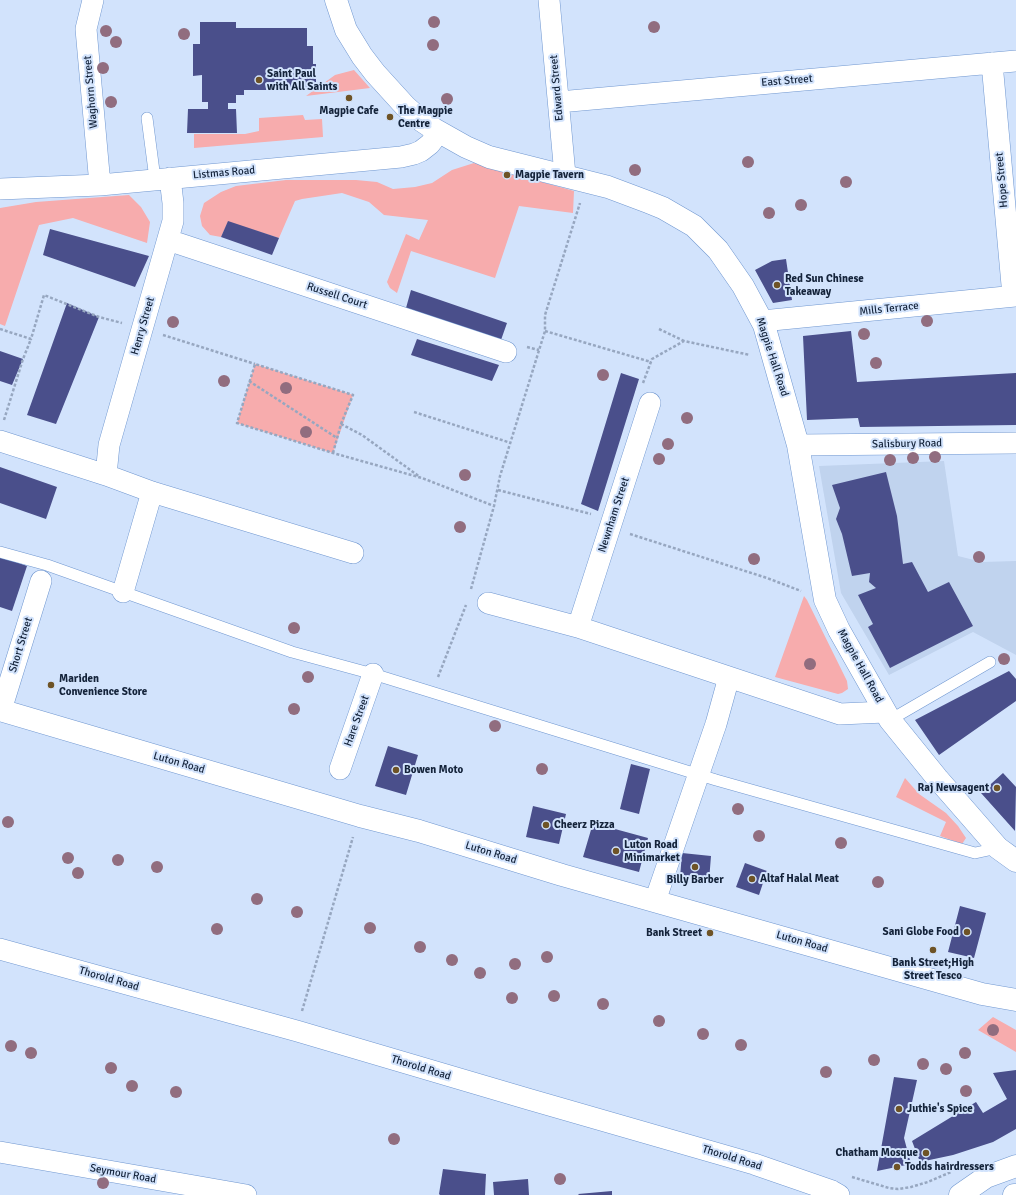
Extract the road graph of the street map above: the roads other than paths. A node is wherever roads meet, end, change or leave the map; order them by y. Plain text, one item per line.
1 (93, 0) edge
2 (336, 0) edge
3 (549, 0) edge
4 (1016, 61) edge
5 (992, 63) junction
6 (559, 102) junction
7 (147, 118) dead end
8 (439, 132) junction
9 (565, 175) junction
10 (162, 178) junction
11 (100, 185) junction
12 (0, 189) edge
13 (168, 240) junction
14 (1014, 296) edge
15 (762, 321) junction
16 (506, 352) dead end
17 (650, 403) road end
18 (1, 433) edge
19 (1016, 443) edge
20 (798, 445) junction
21 (106, 475) junction
22 (152, 492) junction
23 (0, 552) edge
24 (353, 553) dead end
25 (42, 581) dead end
26 (123, 592) junction
27 (478, 600) road end
28 (578, 627) junction
29 (990, 662) dead end
30 (373, 674) junction
31 (729, 678) junction
32 (0, 710) edge
33 (888, 716) junction
34 (340, 769) dead end
35 (699, 774) junction
36 (998, 848) junction
37 (1016, 861) edge
38 (656, 901) junction
39 (0, 949) edge
40 (982, 994) junction
41 (1016, 1000) edge
42 (1016, 1012) edge
43 (0, 1152) edge
44 (1016, 1166) edge
45 (246, 1195) edge
46 (839, 1195) edge
47 (960, 1195) edge

1 - 11 street, Waghorn Street
2 - 8 street, Magpie Hall Road
3 - 6 street, Edward Street
4 - 5 street, East Street
5 - 6 street, East Street
5 - 14 street, Hope Street
6 - 9 street, Edward Street
7 - 10 lane
8 - 9 street, Magpie Hall Road
8 - 10 street, Listmas Road
9 - 15 street, Magpie Hall Road
10 - 11 street, Listmas Road
10 - 13 street, Henry Street
11 - 12 street, Listmas Road
13 - 16 street, Russell Court
13 - 21 street, Henry Street
14 - 15 street, Mills Terrace
15 - 20 street, Magpie Hall Road
17 - 28 street, Newnham Street
18 - 21 street
19 - 20 street, Salisbury Road
20 - 33 street, Magpie Hall Road
21 - 22 street
22 - 24 street
22 - 26 street
23 - 26 lane
25 - 32 street, Short Street
26 - 30 lane
27 - 28 street
28 - 31 street
29 - 33 lane
30 - 34 street, Hare Street
30 - 35 lane
31 - 33 street
31 - 35 street
32 - 38 street, Luton Road
33 - 36 street, Magpie Hall Road
35 - 36 lane
35 - 38 street
36 - 37 street, Magpie Hall Road
38 - 40 street, Luton Road
39 - 46 street, Thorold Road
40 - 41 street, Luton Road
40 - 42 street, Luton Road
43 - 45 street, Seymour Road
44 - 47 street

